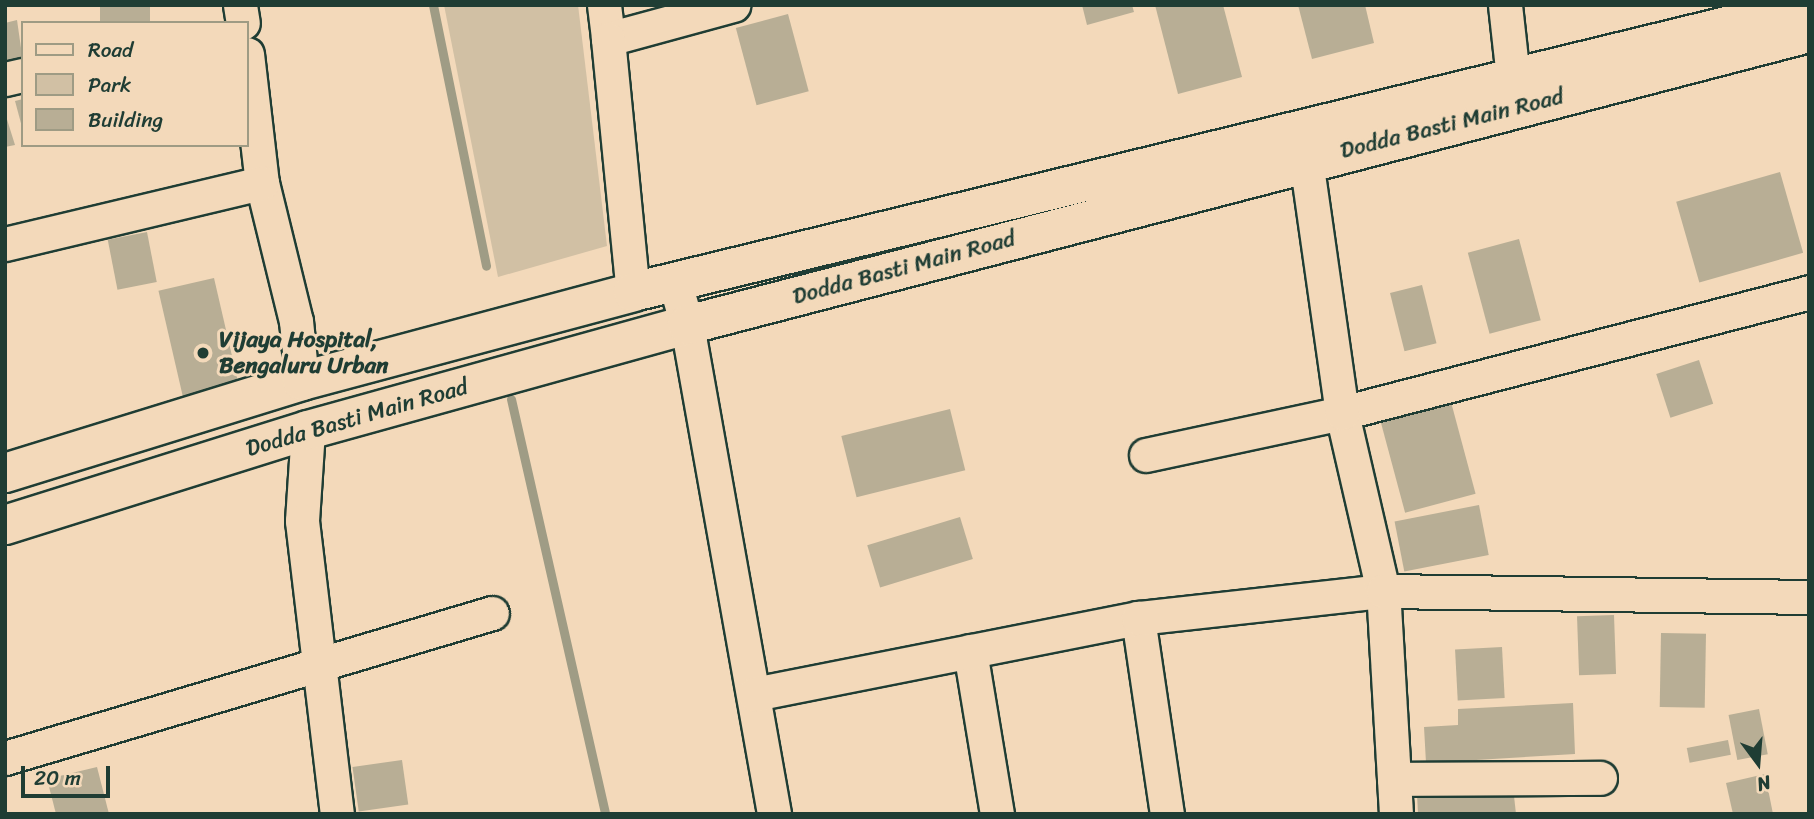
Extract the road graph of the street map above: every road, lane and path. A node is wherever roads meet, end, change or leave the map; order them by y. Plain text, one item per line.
1 (604, 5) edge
2 (733, 5) edge
3 (1505, 5) edge
4 (1809, 6) edge
5 (1809, 33) edge
6 (608, 39) junction
7 (248, 63) edge
8 (1513, 78) junction
9 (1304, 147) junction
10 (262, 183) junction
11 (5, 244) edge
12 (676, 283) junction
13 (634, 292) junction
14 (1809, 292) edge
15 (688, 325) junction
16 (302, 381) junction
17 (1342, 413) junction
18 (307, 430) junction
19 (1146, 455) dead end
20 (5, 473) edge
21 (5, 525) edge
22 (1383, 591) junction
23 (1809, 597) edge
24 (492, 613) dead end
25 (1138, 618) junction
26 (970, 651) junction
27 (318, 663) junction
28 (754, 694) junction
29 (5, 758) edge
30 (1600, 778) dead end
31 (1394, 779) junction
32 (337, 814) edge
33 (774, 814) edge
34 (997, 814) edge
35 (1167, 814) edge
36 (1396, 814) edge

1 - 6 street
2 - 6 street
3 - 8 street
4 - 8 street, Dodda Basti Main Road
5 - 9 street, Dodda Basti Main Road
6 - 13 street
7 - 10 street
8 - 9 street, Dodda Basti Main Road
9 - 12 street, Dodda Basti Main Road
9 - 15 street, Dodda Basti Main Road
9 - 17 street
10 - 11 street
10 - 16 street
12 - 13 street, Dodda Basti Main Road
12 - 15 street
13 - 16 street, Dodda Basti Main Road
14 - 17 street
15 - 18 street, Dodda Basti Main Road
15 - 28 street
16 - 20 street, Dodda Basti Main Road
17 - 19 street
17 - 22 street
18 - 21 street, Dodda Basti Main Road
18 - 27 street
22 - 23 street
22 - 25 street
22 - 31 street
24 - 27 street
25 - 26 street
25 - 35 street
26 - 28 street
26 - 34 street
27 - 29 street
27 - 32 street
28 - 33 street
30 - 31 street
31 - 36 street

